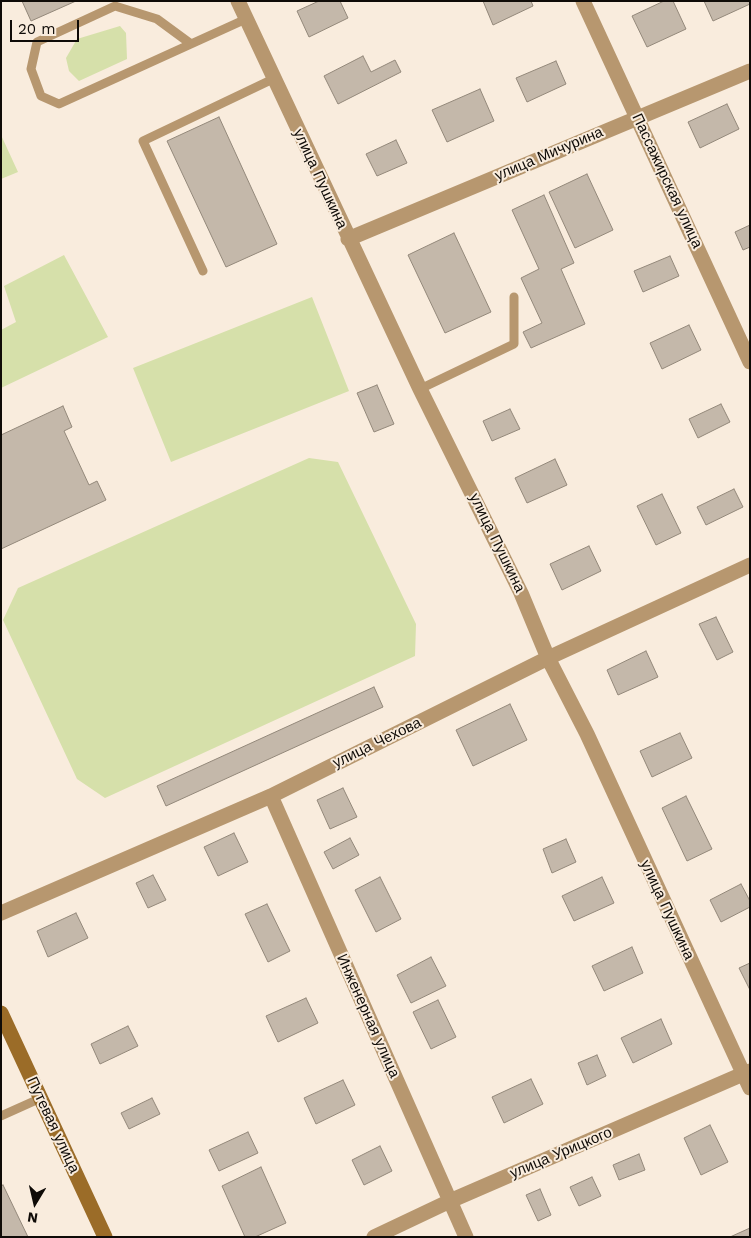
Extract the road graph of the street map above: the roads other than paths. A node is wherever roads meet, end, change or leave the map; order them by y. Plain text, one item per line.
1 (238, 1) edge
2 (582, 1) edge
3 (246, 19) junction
4 (191, 44) junction
5 (750, 71) edge
6 (273, 79) junction
7 (637, 117) junction
8 (348, 239) junction
9 (203, 271) dead end
10 (514, 298) dead end
11 (750, 362) edge
12 (420, 389) junction
13 (750, 565) edge
14 (548, 658) junction
15 (271, 796) junction
16 (1, 914) edge
17 (1, 1013) edge
18 (746, 1072) edge
19 (750, 1088) edge
20 (41, 1098) junction
21 (1, 1116) edge
22 (450, 1201) junction
23 (106, 1237) edge
24 (374, 1237) edge
25 (466, 1237) edge

1 - 3 street, улица Пушкина
2 - 7 street, Пассажирская улица
3 - 4 lane
3 - 6 street, улица Пушкина
4 - 4 lane
5 - 7 street, улица Мичурина
6 - 8 street, улица Пушкина
6 - 9 lane
7 - 8 street, улица Мичурина
7 - 11 street, Пассажирская улица
8 - 12 street, улица Пушкина
10 - 12 lane
12 - 14 street, улица Пушкина
13 - 14 street, улица Чехова
14 - 15 street, улица Чехова
14 - 18 street, улица Пушкина
15 - 16 street, улица Чехова
15 - 22 street, Инженерная улица
17 - 20 street, Путевая улица
18 - 19 street, улица Пушкина
18 - 22 street, улица Урицкого
20 - 21 lane
20 - 23 street, Путевая улица
22 - 24 street, улица Урицкого
22 - 25 street, Инженерная улица

